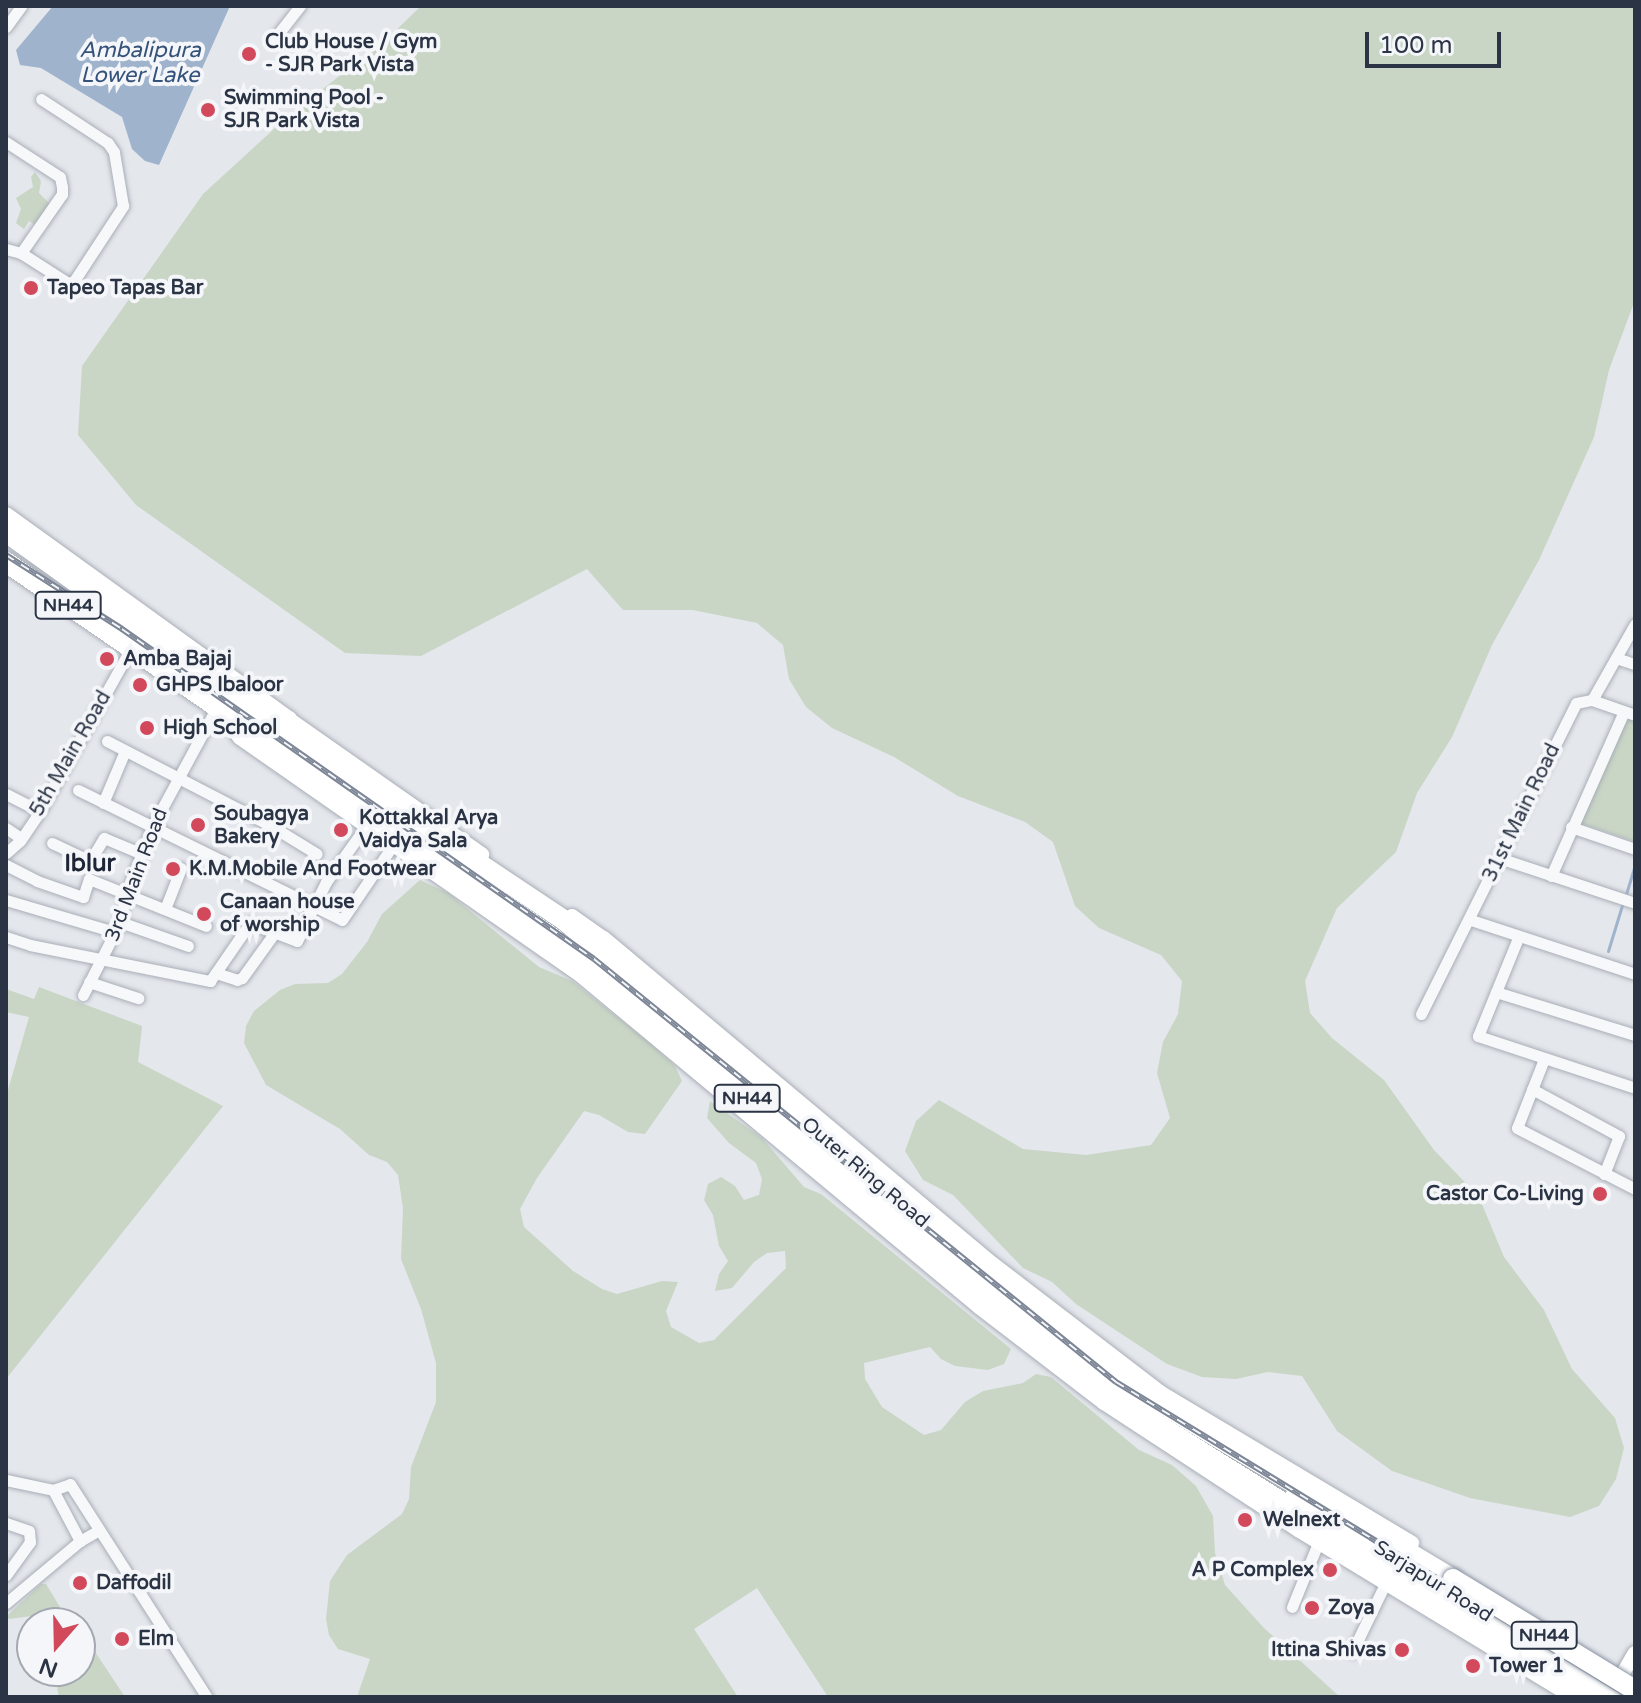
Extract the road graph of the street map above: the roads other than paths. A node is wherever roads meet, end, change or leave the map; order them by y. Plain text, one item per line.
1 (21, 6) edge
2 (300, 6) edge
3 (6, 27) edge
4 (274, 39) dead end
5 (41, 99) dead end
6 (6, 142) edge
7 (122, 162) dead end
8 (123, 206) junction
9 (6, 249) edge
10 (100, 252) dead end
11 (21, 253) junction
12 (74, 281) junction
13 (6, 515) edge
14 (6, 532) edge
15 (6, 562) edge
16 (1635, 624) edge
17 (130, 650) junction
18 (1616, 658) junction
19 (1635, 664) edge
20 (1592, 700) junction
21 (217, 707) junction
22 (1630, 713) edge
23 (288, 726) junction
24 (107, 741) dead end
25 (125, 751) junction
26 (177, 777) junction
27 (78, 790) dead end
28 (6, 794) edge
29 (103, 803) junction
30 (40, 811) junction
31 (366, 826) junction
32 (152, 827) junction
33 (1571, 827) junction
34 (6, 828) edge
35 (21, 838) junction
36 (52, 843) dead end
37 (393, 845) junction
38 (1635, 849) edge
39 (6, 853) edge
40 (142, 854) junction
41 (317, 854) dead end
42 (1499, 858) junction
43 (6, 865) edge
44 (181, 868) dead end
45 (1551, 876) junction
46 (126, 894) junction
47 (6, 900) edge
48 (1635, 903) edge
49 (314, 906) junction
50 (165, 909) junction
51 (1471, 920) junction
52 (206, 926) dead end
53 (118, 927) junction
54 (275, 932) junction
55 (6, 937) edge
56 (1518, 938) junction
57 (188, 946) dead end
58 (102, 957) junction
59 (1635, 974) edge
60 (213, 977) junction
61 (89, 982) junction
62 (1496, 992) junction
63 (83, 995) dead end
64 (138, 998) dead end
65 (1421, 1014) dead end
66 (1635, 1035) edge
67 (1544, 1059) junction
68 (1635, 1088) edge
69 (1532, 1089) junction
70 (1604, 1174) junction
71 (1635, 1189) edge
72 (6, 1480) edge
73 (53, 1490) junction
74 (1272, 1495) junction
75 (1293, 1496) joint
76 (6, 1523) edge
77 (99, 1530) junction
78 (80, 1541) junction
79 (1318, 1543) junction
80 (6, 1575) edge
81 (1385, 1584) junction
82 (6, 1603) edge
83 (1292, 1607) dead end
84 (1352, 1652) dead end
85 (1635, 1653) edge
86 (1629, 1675) edge
87 (1635, 1690) edge
88 (1610, 1695) edge
89 (207, 1697) edge
90 (1573, 1697) edge

1 - 3 street
2 - 4 street
5 - 8 street
6 - 11 street
7 - 8 street
8 - 12 street
9 - 11 street
10 - 12 street
11 - 12 street
13 - 23 main road
14 - 23 highway, Outer Ring Road / NH44
15 - 17 highway, Outer Ring Road / NH44
16 - 18 street, 31st Main Road
17 - 21 highway, Outer Ring Road / NH44
17 - 30 street, 5th Main Road
18 - 19 street
18 - 20 street, 31st Main Road
20 - 22 street
20 - 42 street, 31st Main Road
21 - 26 street, 3rd Main Road
21 - 31 street
21 - 74 highway, Outer Ring Road / NH44
22 - 33 street
23 - 86 street
23 - 87 highway, Outer Ring Road / NH44, bridge
24 - 25 street
25 - 26 street
25 - 29 street
26 - 32 street, 3rd Main Road
26 - 41 street
27 - 29 street
28 - 30 street
29 - 32 street
30 - 35 street, 5th Main Road
31 - 37 street
31 - 49 street
32 - 40 street, 3rd Main Road
32 - 49 street
33 - 38 street
33 - 45 street
34 - 35 street
35 - 39 street, 5th Main Road
36 - 40 street
37 - 49 street
37 - 79 street
40 - 46 street, 3rd Main Road
42 - 45 street
42 - 51 street, 31st Main Road
43 - 46 street
44 - 50 street
45 - 48 street
46 - 50 street
46 - 53 street, 3rd Main Road
47 - 53 street
49 - 54 street
50 - 52 street
51 - 56 street
51 - 65 street, 31st Main Road
53 - 57 street
53 - 58 street, 3rd Main Road
54 - 60 street
54 - 60 street
55 - 58 street
56 - 59 street
56 - 62 street
58 - 60 street
58 - 61 street, 3rd Main Road
61 - 63 street, 3rd Main Road
61 - 64 street
62 - 66 street
62 - 67 street
67 - 68 street
67 - 69 street
69 - 70 street
69 - 70 street
70 - 71 street
72 - 73 street
73 - 77 street
73 - 78 street
74 - 75 highway
74 - 88 highway, Outer Ring Road / NH44
75 - 88 main road, Sarjapur Road
76 - 80 street
77 - 78 street
77 - 89 street
78 - 82 street
79 - 81 street
79 - 83 street
81 - 84 street
81 - 90 street
85 - 86 street
86 - 88 street

